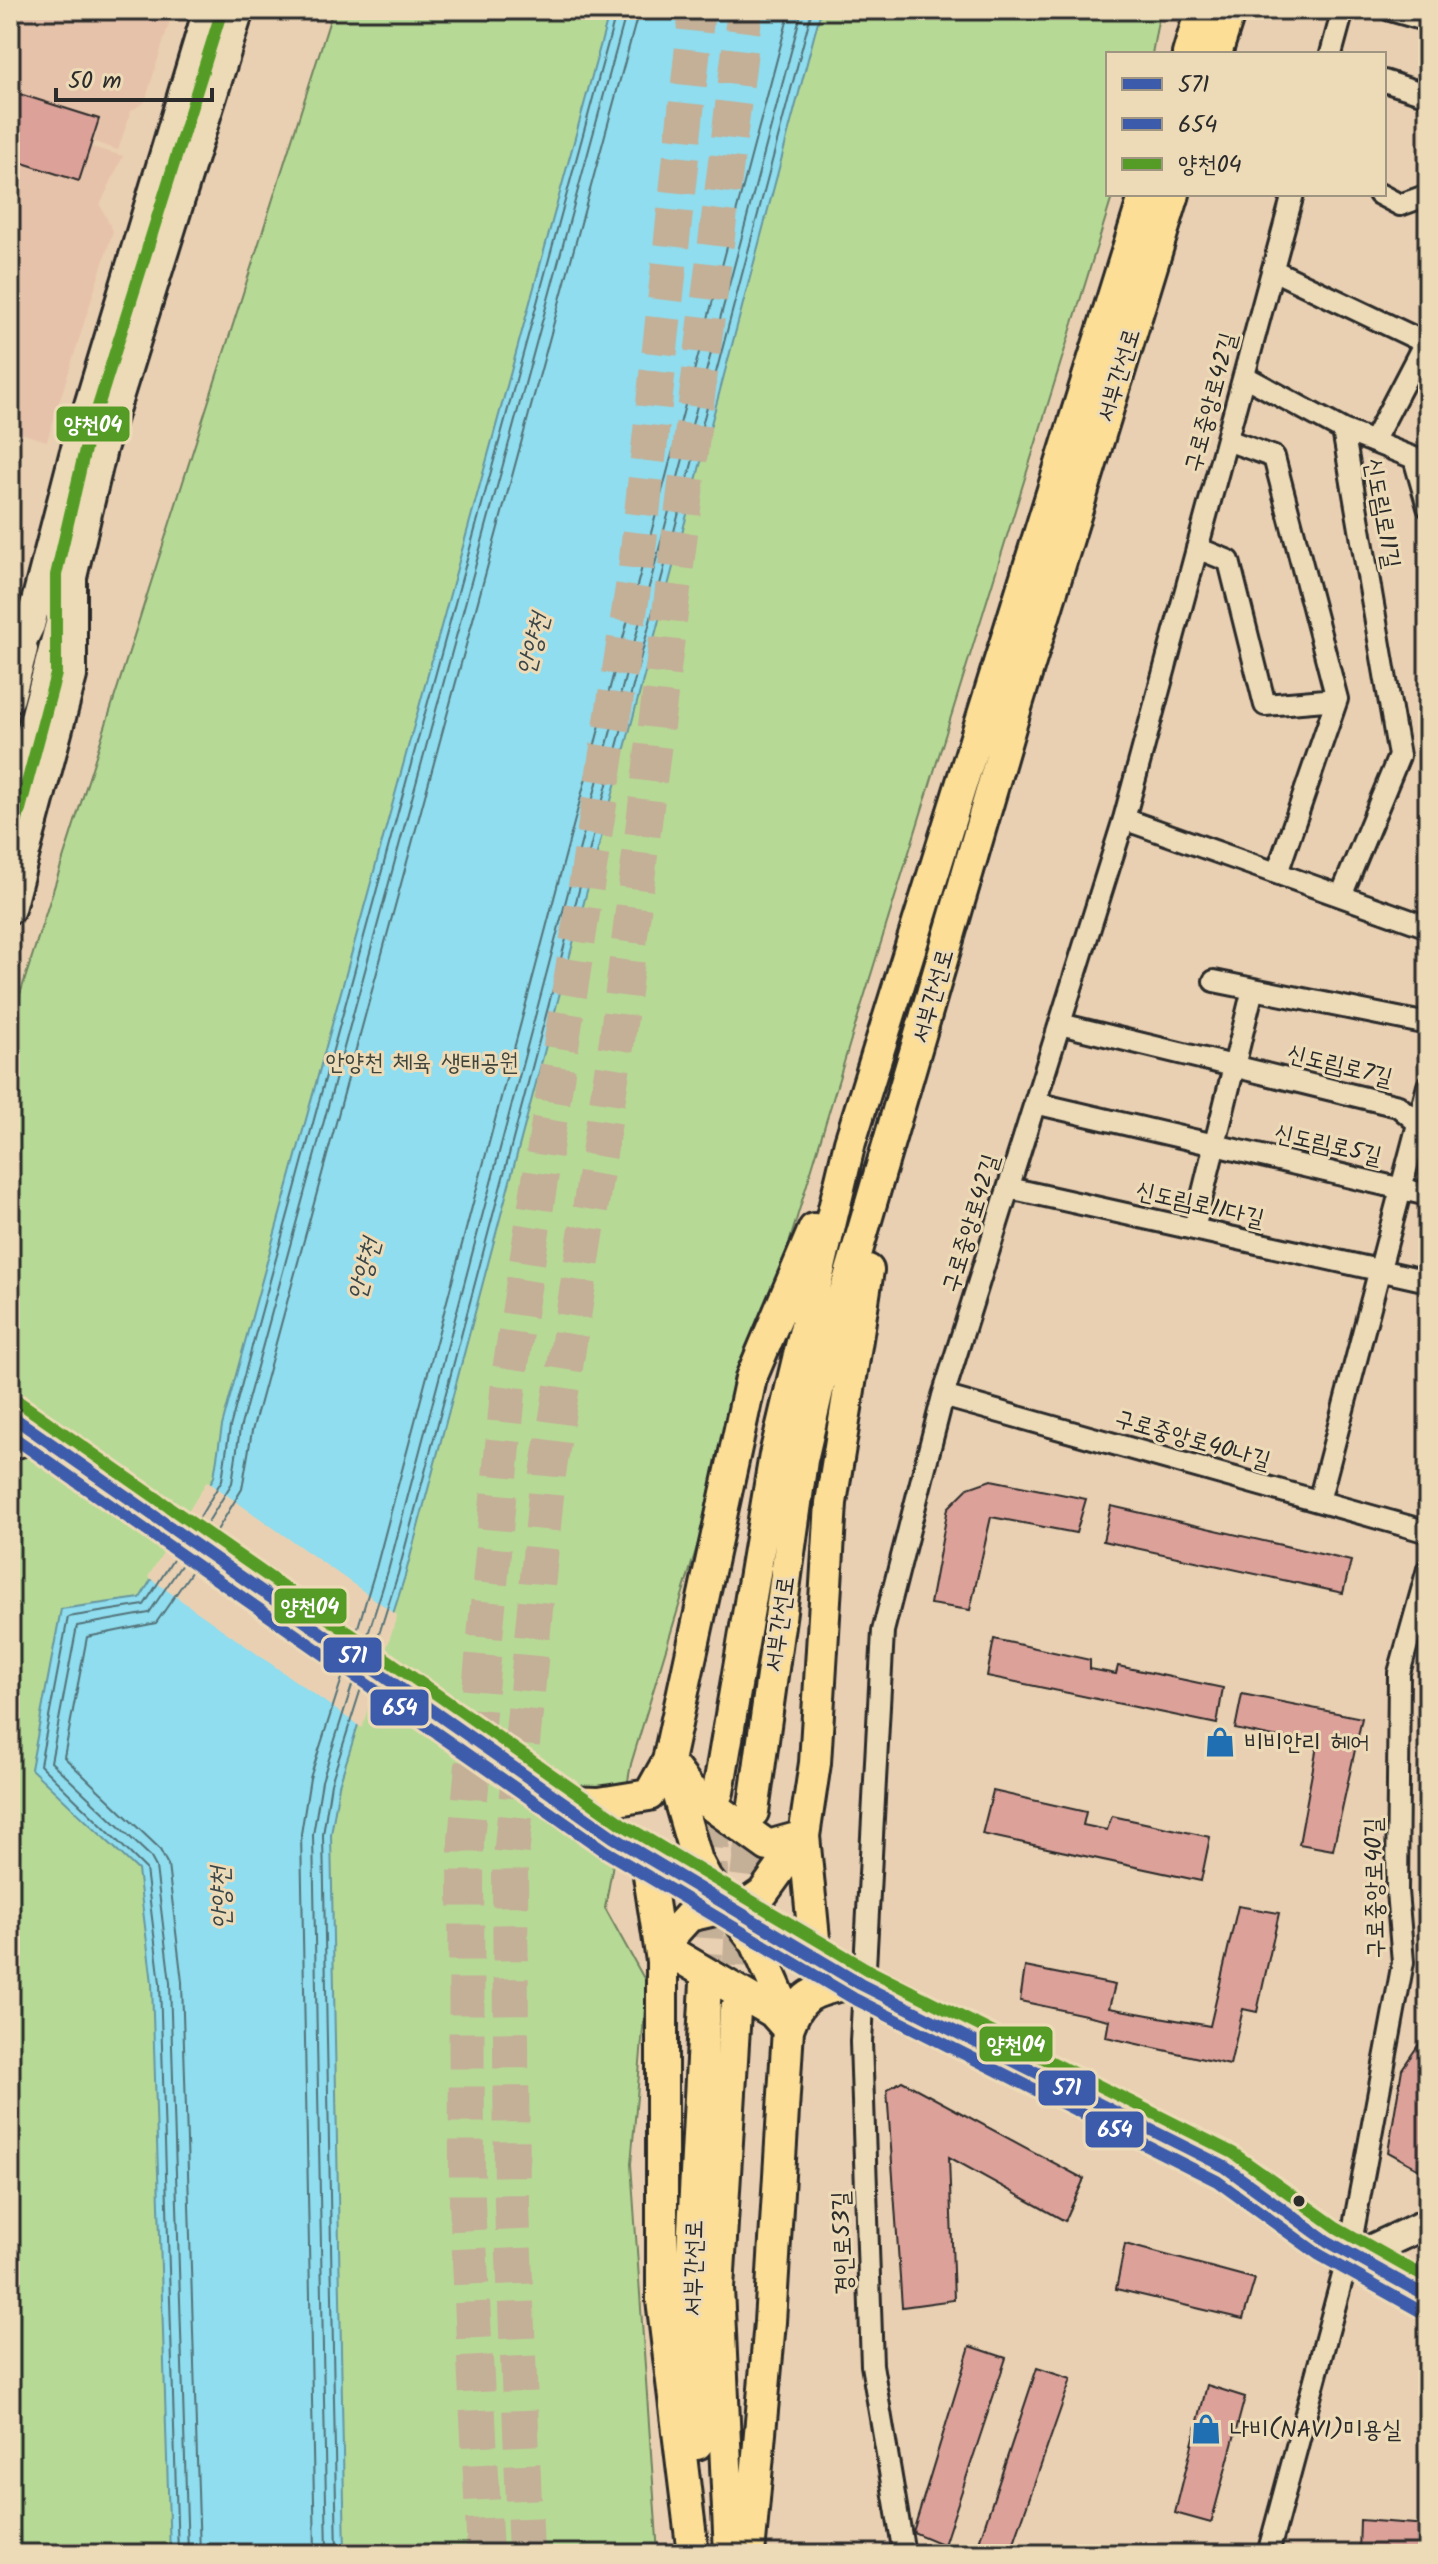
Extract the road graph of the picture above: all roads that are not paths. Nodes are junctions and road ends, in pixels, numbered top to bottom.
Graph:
1 (208, 10) edge
2 (239, 10) edge
3 (1201, 10) edge
4 (1230, 10) edge
5 (1343, 10) edge
6 (1390, 10) edge
7 (1428, 21) edge
8 (1189, 52) edge
9 (1217, 52) edge
10 (1332, 52) edge
11 (1386, 82) edge
12 (1428, 95) edge
13 (1428, 195) edge
14 (1144, 196) edge
15 (1173, 196) edge
16 (1292, 196) edge
17 (1383, 196) edge
18 (1273, 270) junction
19 (1426, 343) edge
20 (1244, 376) junction
21 (1343, 430) junction
22 (1227, 440) junction
23 (1373, 442) junction
24 (1428, 507) edge
25 (1197, 548) junction
26 (72, 577) junction
27 (30, 625) junction
28 (10, 665) edge
29 (10, 698) edge
30 (1337, 699) junction
31 (10, 812) edge
32 (1124, 819) junction
33 (1277, 873) junction
34 (1341, 896) junction
35 (10, 909) edge
36 (1428, 927) edge
37 (1214, 981) dead end
38 (1253, 989) junction
39 (1060, 1024) junction
40 (1428, 1024) edge
41 (1235, 1066) junction
42 (1428, 1086) edge
43 (1035, 1103) junction
44 (1423, 1123) edge
45 (850, 1142) junction
46 (889, 1144) junction
47 (1216, 1145) junction
48 (1009, 1188) junction
49 (1401, 1188) junction
50 (1428, 1195) edge
51 (1194, 1229) junction
52 (1380, 1271) junction
53 (1428, 1281) edge
54 (943, 1396) junction
55 (10, 1415) edge
56 (40, 1436) junction
57 (10, 1445) edge
58 (1319, 1501) junction
59 (1428, 1532) edge
60 (1427, 1580) edge
61 (668, 1761) junction
62 (718, 1792) tunnel mouth
63 (563, 1802) junction
64 (753, 1812) tunnel mouth
65 (804, 1836) junction
66 (646, 1856) junction
67 (728, 1905) junction
68 (865, 1928) joint
69 (662, 1961) junction
70 (821, 1962) junction
71 (857, 1982) junction
72 (706, 1983) tunnel mouth
73 (735, 2011) tunnel mouth
74 (788, 2029) junction
75 (1428, 2223) edge
76 (1352, 2255) junction
77 (1426, 2293) edge
78 (693, 2554) edge
79 (703, 2554) edge
80 (730, 2554) edge
81 (749, 2554) edge
82 (904, 2554) edge
83 (1268, 2554) edge

1 - 27 main road
2 - 26 main road
3 - 8 main road
4 - 9 main road
5 - 10 street
6 - 7 street
11 - 12 street
13 - 17 street
14 - 45 main road, 서부간선로
15 - 46 main road, 서부간선로
16 - 18 street, 구로중앙로42길
18 - 19 street
18 - 20 street, 구로중앙로42길
19 - 23 street
20 - 21 street, 신도림로11길
20 - 22 street, 구로중앙로42길
21 - 23 street
21 - 34 street, 신도림로11길
22 - 25 street, 구로중앙로42길
22 - 30 street
23 - 24 street
25 - 30 street
25 - 32 street, 구로중앙로42길
26 - 31 main road
26 - 35 main road
27 - 28 main road
27 - 29 main road
30 - 33 street
32 - 33 street
32 - 39 street, 구로중앙로42길
33 - 34 street
34 - 36 street
37 - 38 street
38 - 40 street
38 - 41 street
39 - 41 street, 신도림로7길
39 - 43 street, 구로중앙로42길
41 - 44 street, 신도림로7길
41 - 47 street
42 - 44 street
43 - 47 street, 신도림로5길
43 - 48 street, 구로중앙로42길
44 - 49 street
45 - 61 main road
45 - 62 main road, 서부간선로
46 - 64 main road, 서부간선로
46 - 65 main road
47 - 49 street, 신도림로5길
47 - 51 street
48 - 51 street, 신도림로11다길
48 - 54 street, 구로중앙로42길
49 - 50 street, 신도림로5길
49 - 52 street
51 - 52 street, 신도림로11다길
52 - 53 street, 신도림로11다길
52 - 58 street
54 - 58 street, 구로중앙로40나길
54 - 68 street, 구로중앙로42길
55 - 56 main road, bridge
56 - 57 main road
56 - 63 main road, bridge
58 - 59 street, 구로중앙로40나길
60 - 76 street, 구로중앙로40길
61 - 63 main road
61 - 65 main road
61 - 67 main road
63 - 66 main road, bridge
65 - 67 main road
65 - 70 main road
66 - 67 main road
66 - 69 main road
67 - 69 main road
67 - 70 main road
67 - 74 main road
68 - 82 street, 경인로53길
69 - 74 main road
69 - 78 main road
70 - 71 main road, bridge
71 - 74 main road
71 - 76 main road, bridge
72 - 79 main road, 서부간선로
73 - 80 main road, 서부간선로
74 - 81 main road
75 - 76 main road
76 - 77 main road
76 - 83 street, 구로중앙로40길

